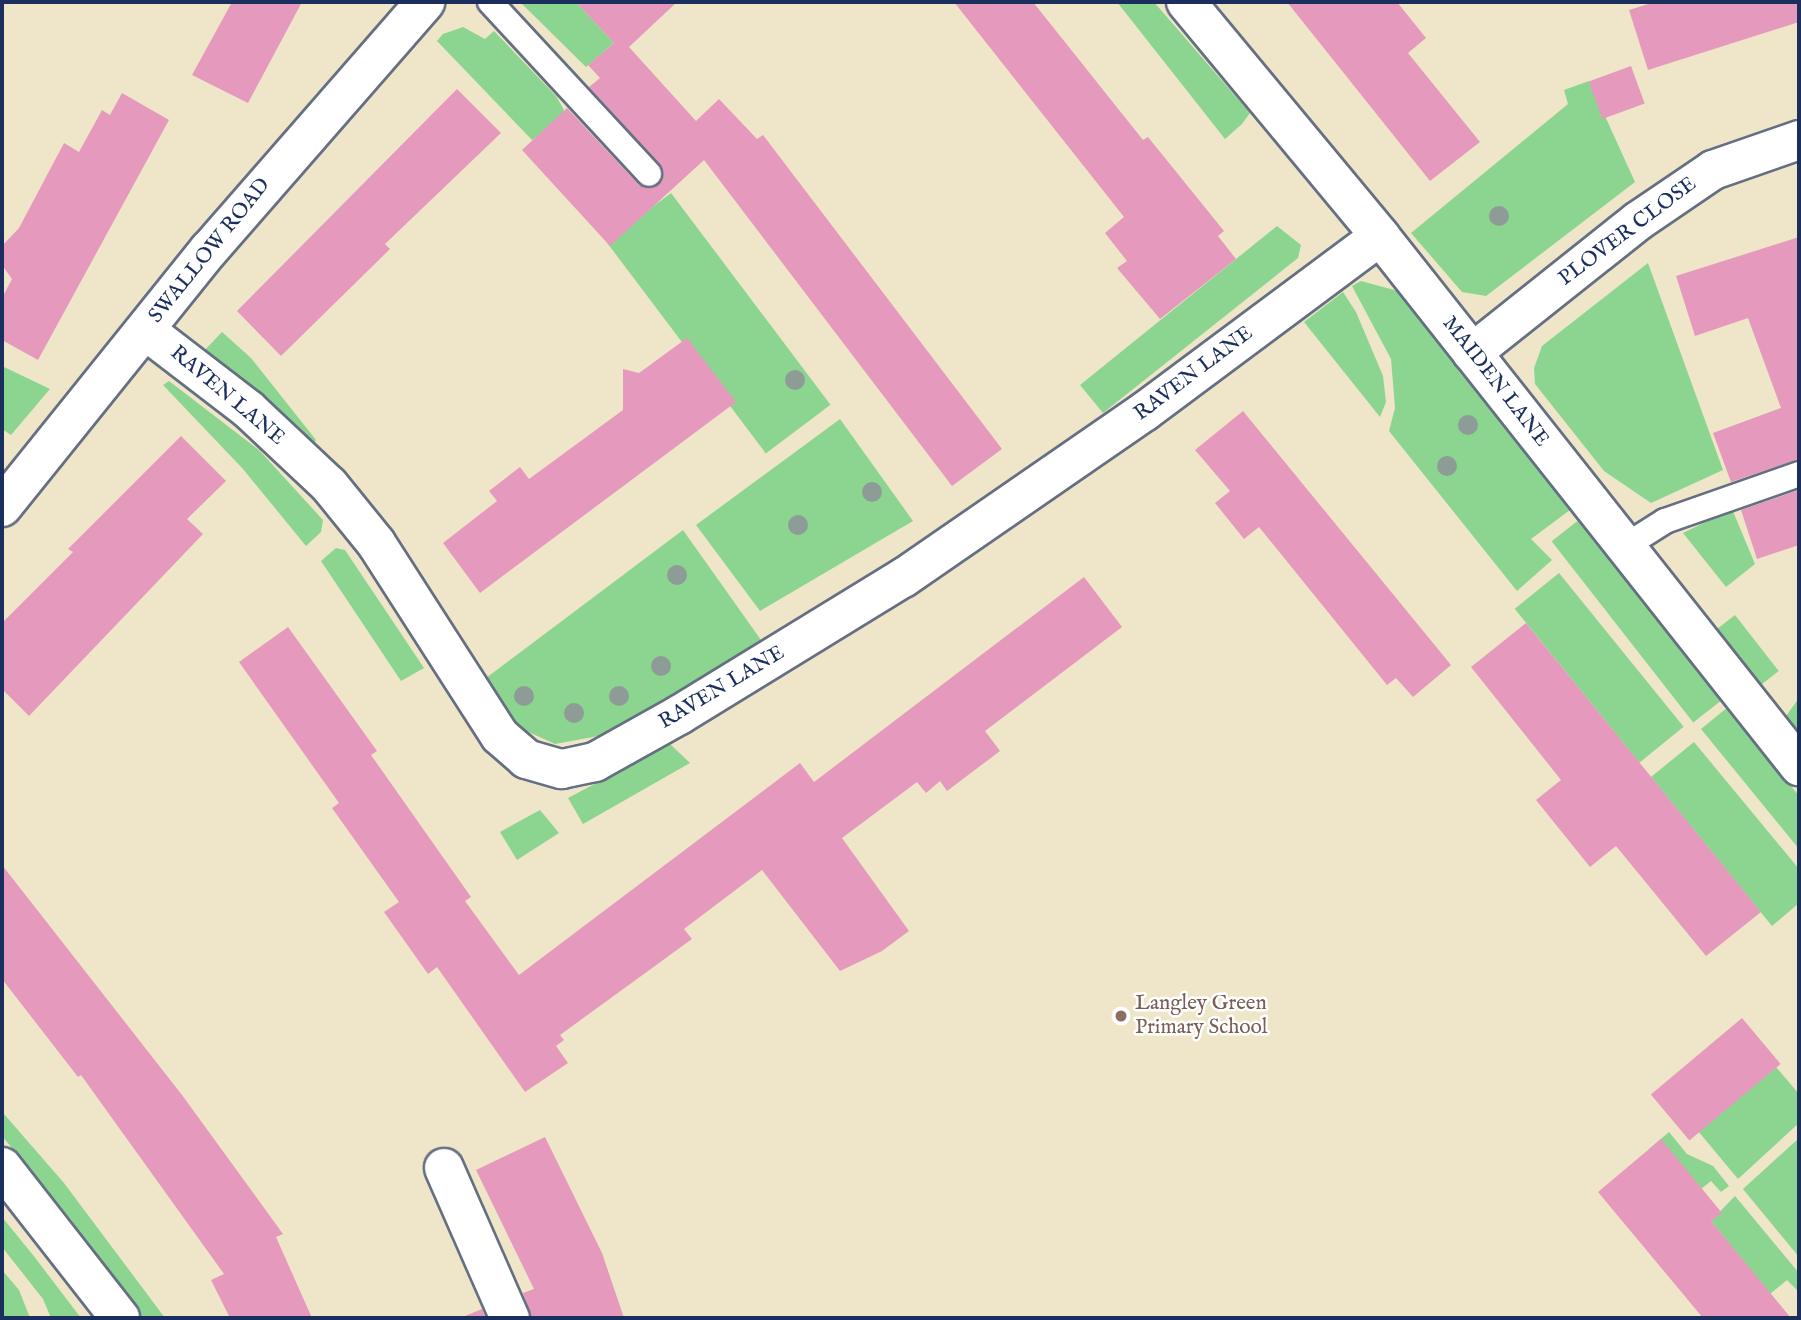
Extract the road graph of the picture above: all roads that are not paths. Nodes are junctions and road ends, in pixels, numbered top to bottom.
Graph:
1 (425, 2) edge
2 (490, 2) edge
3 (1186, 2) edge
4 (1799, 139) edge
5 (649, 174) dead end
6 (1380, 236) junction
7 (145, 330) junction
8 (1472, 353) junction
9 (1799, 474) edge
10 (3, 504) edge
11 (1624, 547) junction
12 (1799, 766) edge
13 (2, 1167) edge
14 (444, 1168) dead end
15 (120, 1318) edge
16 (510, 1318) edge

1 - 7 street, SWALLOW ROAD
2 - 5 lane
3 - 6 street, MAIDEN LANE
4 - 8 street, PLOVER CLOSE
6 - 7 street, RAVEN LANE
6 - 8 street, MAIDEN LANE
7 - 10 street, SWALLOW ROAD
8 - 11 street, MAIDEN LANE
9 - 11 lane
11 - 12 street, MAIDEN LANE
13 - 15 street
14 - 16 street

